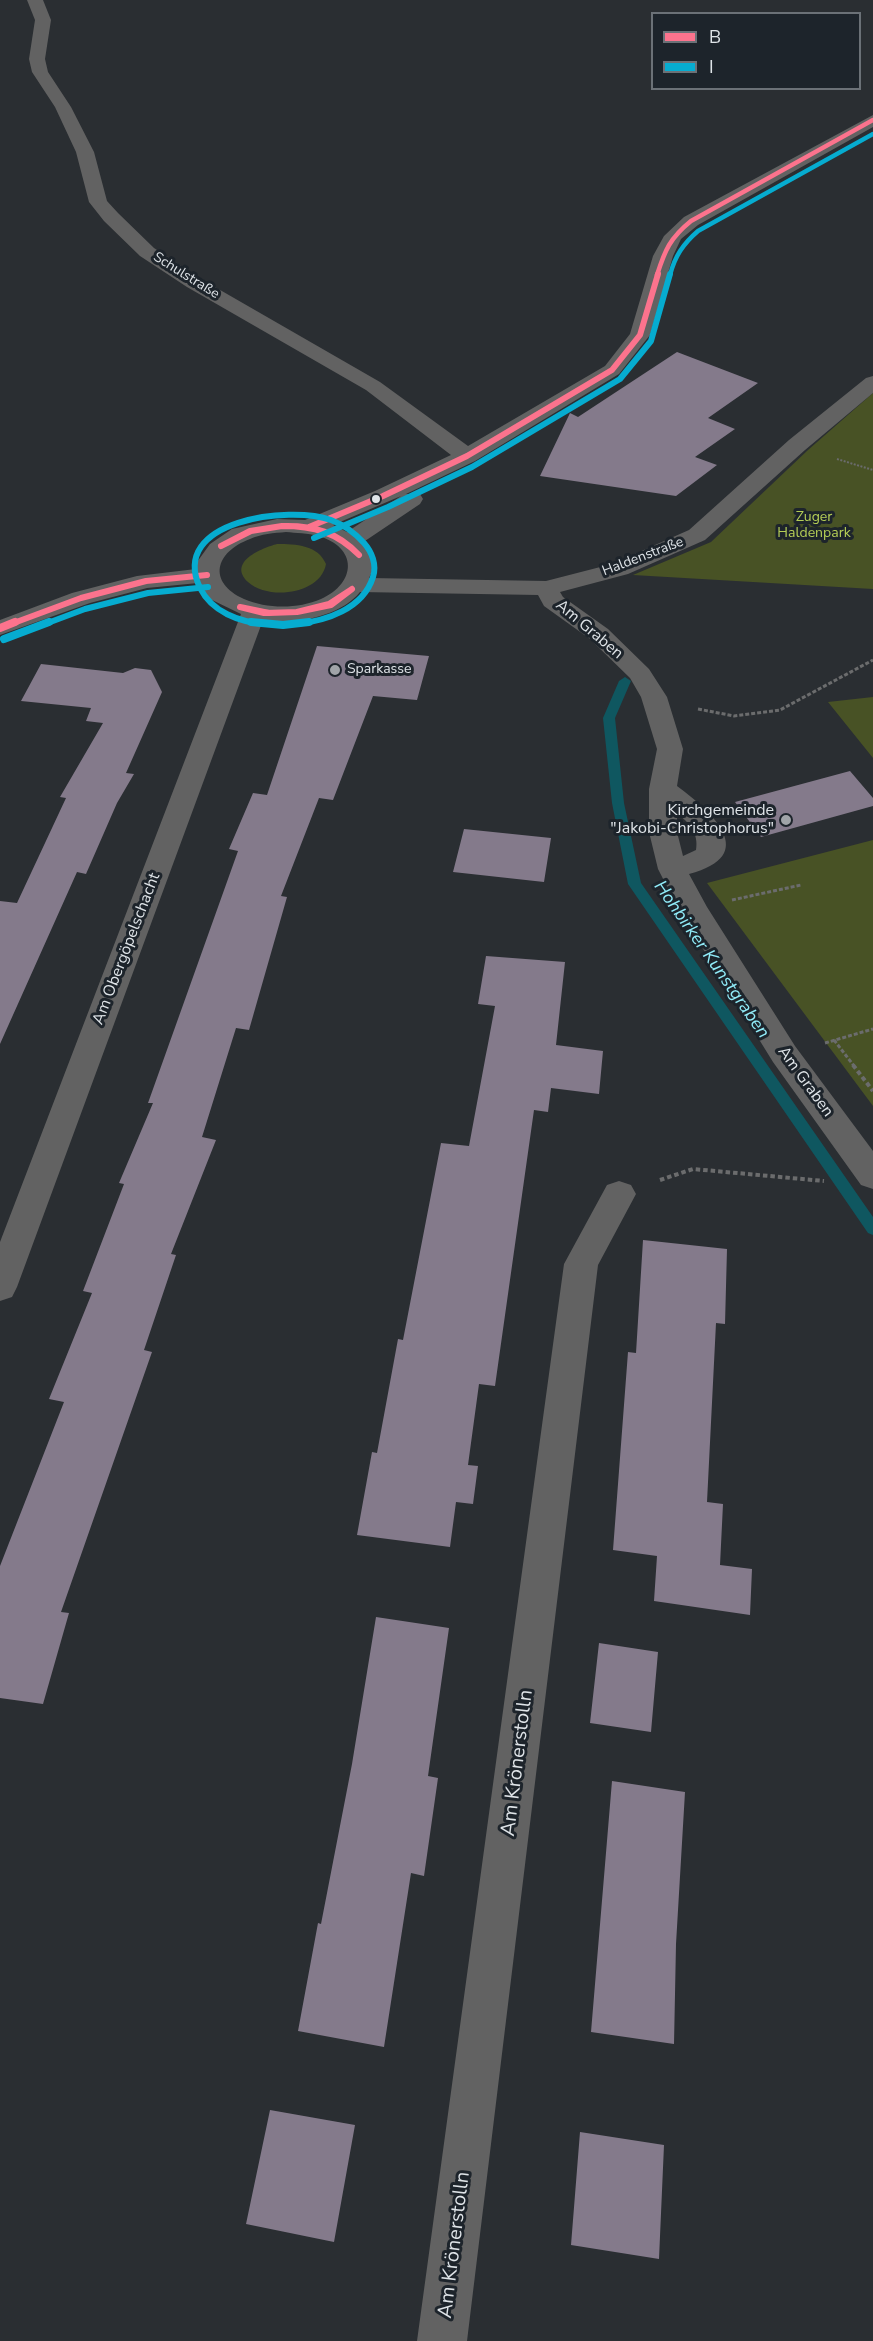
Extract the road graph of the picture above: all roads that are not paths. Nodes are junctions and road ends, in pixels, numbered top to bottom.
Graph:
1 (35, 0) edge
2 (873, 120) edge
3 (873, 382) edge
4 (467, 456) junction
5 (309, 527) junction
6 (348, 542) junction
7 (207, 575) junction
8 (356, 585) junction
9 (546, 588) junction
10 (254, 611) junction
11 (0, 628) edge
12 (663, 789) junction
13 (672, 869) junction
14 (873, 1176) edge
15 (620, 1194) road end
16 (0, 1287) edge
17 (442, 2341) edge

1 - 4 street, Schulstraße
2 - 4 street
3 - 9 street, Haldenstraße
4 - 5 street
4 - 6 street
5 - 6 street
5 - 7 street
6 - 8 street
7 - 10 street
7 - 11 street
8 - 9 street, Haldenstraße
8 - 10 street
9 - 12 street, Am Graben
10 - 16 street, Am Obergöpelschacht
12 - 13 street, Am Graben
12 - 13 street
13 - 14 street, Am Graben
15 - 17 street, Am Krönerstolln

